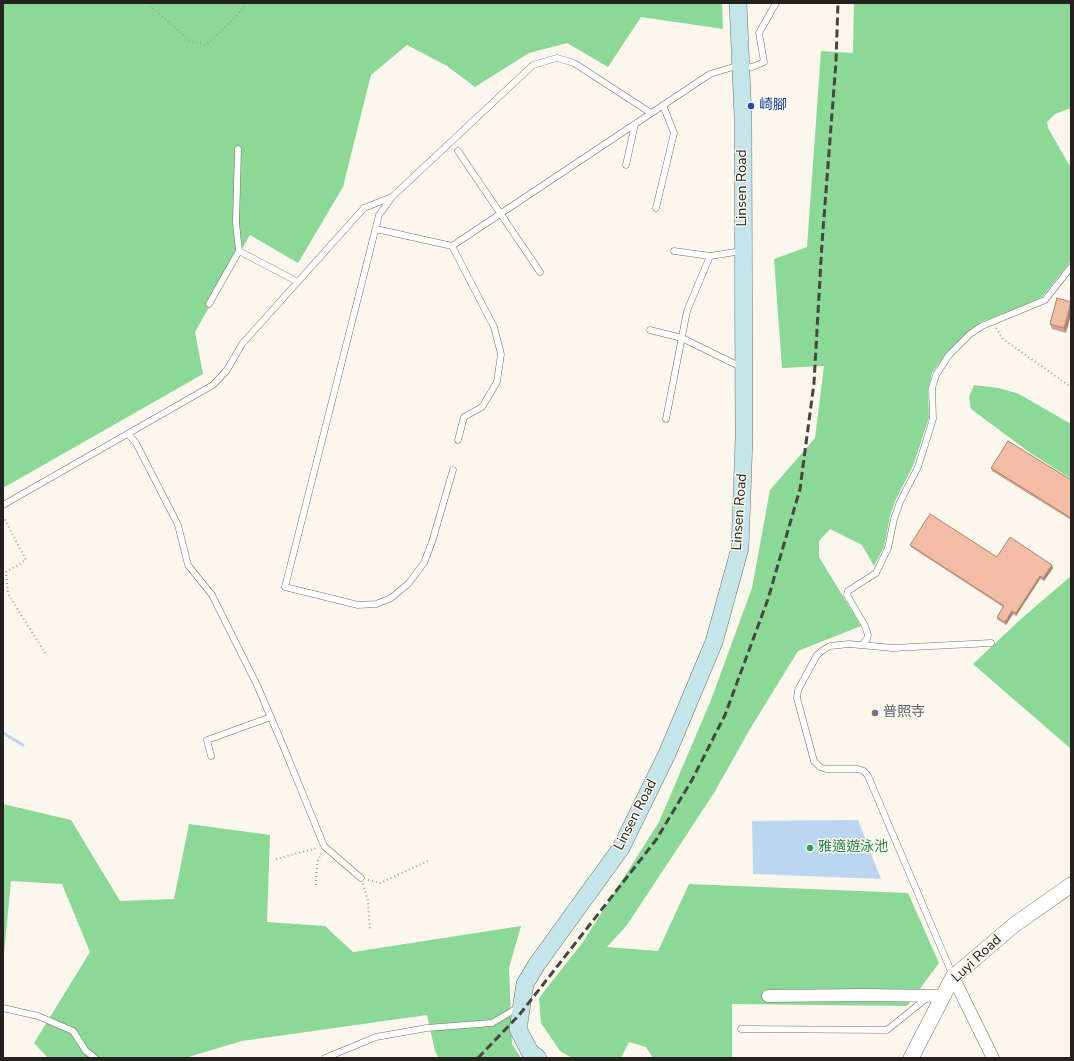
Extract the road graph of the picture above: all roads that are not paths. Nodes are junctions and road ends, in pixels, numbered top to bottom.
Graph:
1 (738, 3) edge
2 (776, 3) edge
3 (740, 65) junction
4 (663, 105) junction
5 (651, 113) junction
6 (636, 124) junction
7 (238, 149) dead end
8 (458, 152) dead end
9 (626, 165) dead end
10 (392, 197) junction
11 (656, 208) dead end
12 (501, 213) junction
13 (376, 229) junction
14 (452, 246) junction
15 (239, 251) junction
16 (674, 251) dead end
17 (743, 251) junction
18 (710, 256) junction
19 (1071, 267) edge
20 (540, 272) dead end
21 (298, 282) junction
22 (209, 304) dead end
23 (650, 330) dead end
24 (682, 338) junction
25 (744, 368) junction
26 (666, 419) dead end
27 (128, 434) junction
28 (458, 440) dead end
29 (453, 470) dead end
30 (3, 505) edge
31 (991, 643) dead end
32 (862, 645) junction
33 (271, 717) junction
34 (211, 756) dead end
35 (361, 878) road end
36 (1071, 885) edge
37 (953, 977) junction
38 (768, 996) dead end
39 (936, 996) junction
40 (3, 1008) edge
41 (521, 1010) junction
42 (741, 1029) dead end
43 (95, 1058) edge
44 (325, 1058) edge
45 (538, 1058) edge
46 (911, 1058) edge
47 (992, 1058) edge

1 - 3 main road, Linsen Road
2 - 3 lane
3 - 4 lane
3 - 17 main road, Linsen Road
4 - 5 lane
4 - 11 lane
5 - 6 lane
5 - 10 lane
6 - 9 lane
6 - 12 lane
7 - 15 lane
8 - 12 lane
10 - 13 lane
10 - 21 lane
12 - 14 lane
12 - 20 lane
13 - 14 lane
13 - 29 lane
14 - 28 lane
15 - 21 lane
15 - 22 lane
16 - 18 lane
17 - 18 lane
17 - 25 main road, Linsen Road
18 - 24 lane
19 - 32 lane
21 - 27 lane
23 - 24 lane
24 - 25 lane
24 - 26 lane
25 - 41 main road, Linsen Road
27 - 30 lane
27 - 33 lane
31 - 32 lane
32 - 37 lane
33 - 34 lane
33 - 35 lane
36 - 37 street, Luyi Road
37 - 39 street, Luyi Road
37 - 47 street
38 - 39 street
39 - 42 lane
39 - 46 street, Luyi Road
40 - 43 lane
41 - 44 lane
41 - 45 main road, Linsen Road

